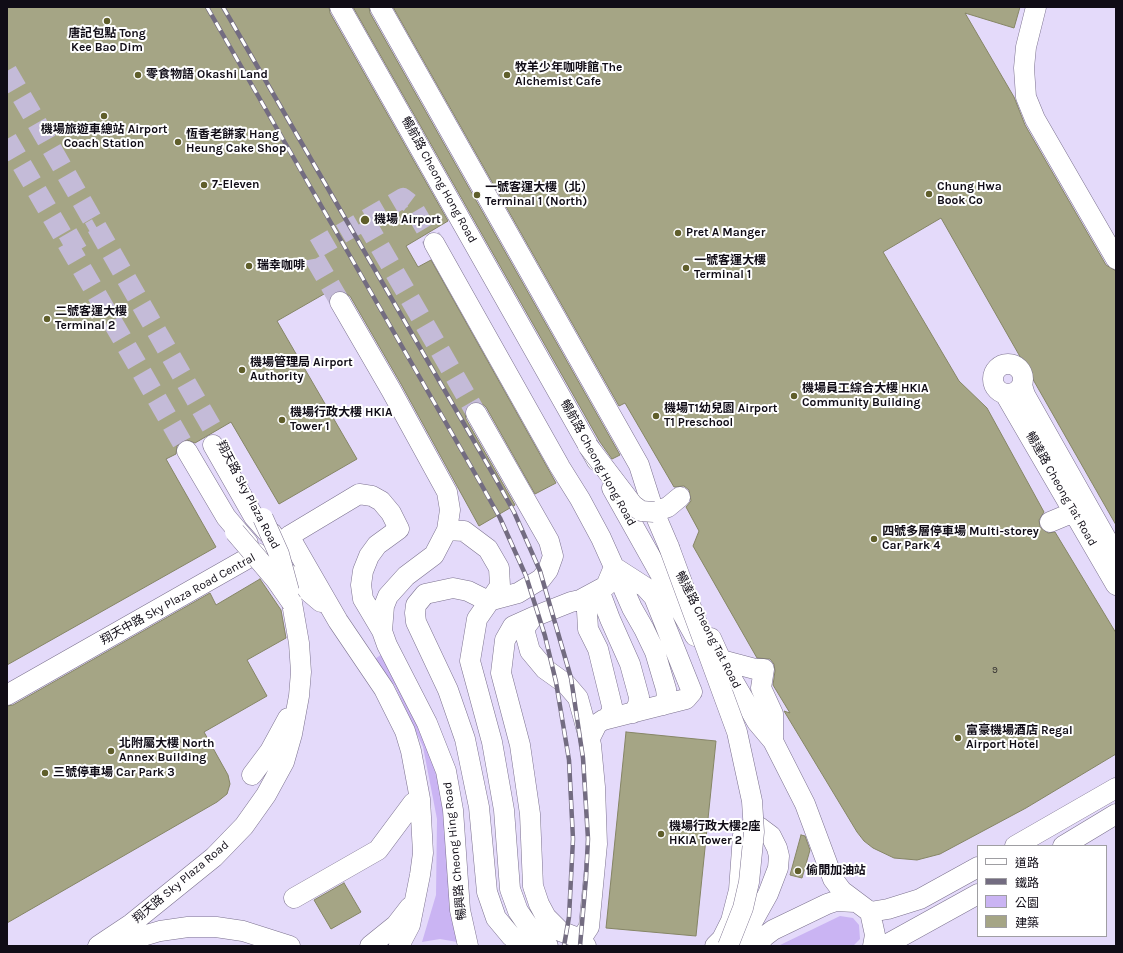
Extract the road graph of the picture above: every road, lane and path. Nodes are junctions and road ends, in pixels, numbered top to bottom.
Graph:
1 (340, 7) edge
2 (380, 7) edge
3 (1036, 7) edge
4 (434, 243) tunnel mouth
5 (1116, 259) edge
6 (340, 302) tunnel mouth
7 (476, 413) tunnel mouth
8 (585, 425) dead end
9 (588, 446) junction
10 (667, 505) junction
11 (1074, 512) junction
12 (1050, 522) dead end
13 (447, 530) junction
14 (289, 536) junction
15 (257, 552) junction
16 (1116, 556) edge
17 (614, 567) junction
18 (1116, 585) edge
19 (594, 593) junction
20 (488, 601) junction
21 (292, 603) junction
22 (533, 617) junction
23 (338, 621) junction
24 (385, 638) junction
25 (362, 658) junction
26 (721, 660) junction
27 (7, 695) edge
28 (298, 696) junction
29 (723, 696) junction
30 (633, 713) junction
31 (607, 719) junction
32 (589, 740) junction
33 (773, 741) junction
34 (252, 775) dead end
35 (1116, 788) edge
36 (420, 799) junction
37 (1116, 814) edge
38 (1017, 845) edge
39 (1065, 845) edge
40 (977, 868) edge
41 (977, 895) edge
42 (294, 898) dead end
43 (416, 899) junction
44 (862, 907) junction
45 (584, 943) edge
46 (98, 946) edge
47 (117, 946) edge
48 (290, 946) edge
49 (370, 946) edge
50 (399, 946) edge
51 (468, 946) edge
52 (523, 946) edge
53 (548, 946) edge
54 (715, 946) edge
55 (728, 946) edge
56 (732, 946) edge
57 (756, 946) edge
58 (873, 946) edge
59 (884, 946) edge

1 - 9 street, 暢航路 Cheong Hong Road
2 - 10 street
3 - 5 street
4 - 17 street
6 - 13 street
7 - 20 street
8 - 26 street, 暢達路 Cheong Tat Road
9 - 10 street, bridge
9 - 29 street, 暢航路 Cheong Hong Road, bridge
10 - 29 street, bridge
11 - 12 street
11 - 16 street, 暢達路 Cheong Tat Road
11 - 18 street, 暢達路 Cheong Tat Road
13 - 20 street
13 - 24 street
14 - 21 street, 翔天路 Sky Plaza Road, bridge
14 - 23 street, 翔天中路 Sky Plaza Road Central
14 - 24 street, 暢興路 Cheong Hing Road
15 - 21 street, 翔天路 Sky Plaza Road, bridge
15 - 23 street, 翔天中路 Sky Plaza Road Central
15 - 27 street, 翔天中路 Sky Plaza Road Central
17 - 19 street
17 - 30 street
19 - 22 street
19 - 30 street
19 - 31 street
20 - 52 street
20 - 53 street
21 - 28 street, 翔天路 Sky Plaza Road
22 - 32 street
22 - 45 street
23 - 25 street, 翔天中路 Sky Plaza Road Central
24 - 25 street
24 - 51 street, 暢興路 Cheong Hing Road
25 - 36 street, 翔天中路 Sky Plaza Road Central
26 - 33 street, 暢達路 Cheong Tat Road
26 - 33 street
28 - 34 street
28 - 46 street, 翔天路 Sky Plaza Road
29 - 55 street, 暢航路 Cheong Hong Road, bridge
30 - 31 street
31 - 32 street
32 - 45 street
33 - 44 street, 暢達路 Cheong Tat Road
35 - 38 street
36 - 42 street
36 - 43 street, 翔天中路 Sky Plaza Road Central
37 - 39 street
40 - 44 street
41 - 59 street
43 - 49 street
43 - 50 street, 翔天中路 Sky Plaza Road Central
44 - 57 street
44 - 58 street
47 - 48 street
54 - 56 street

